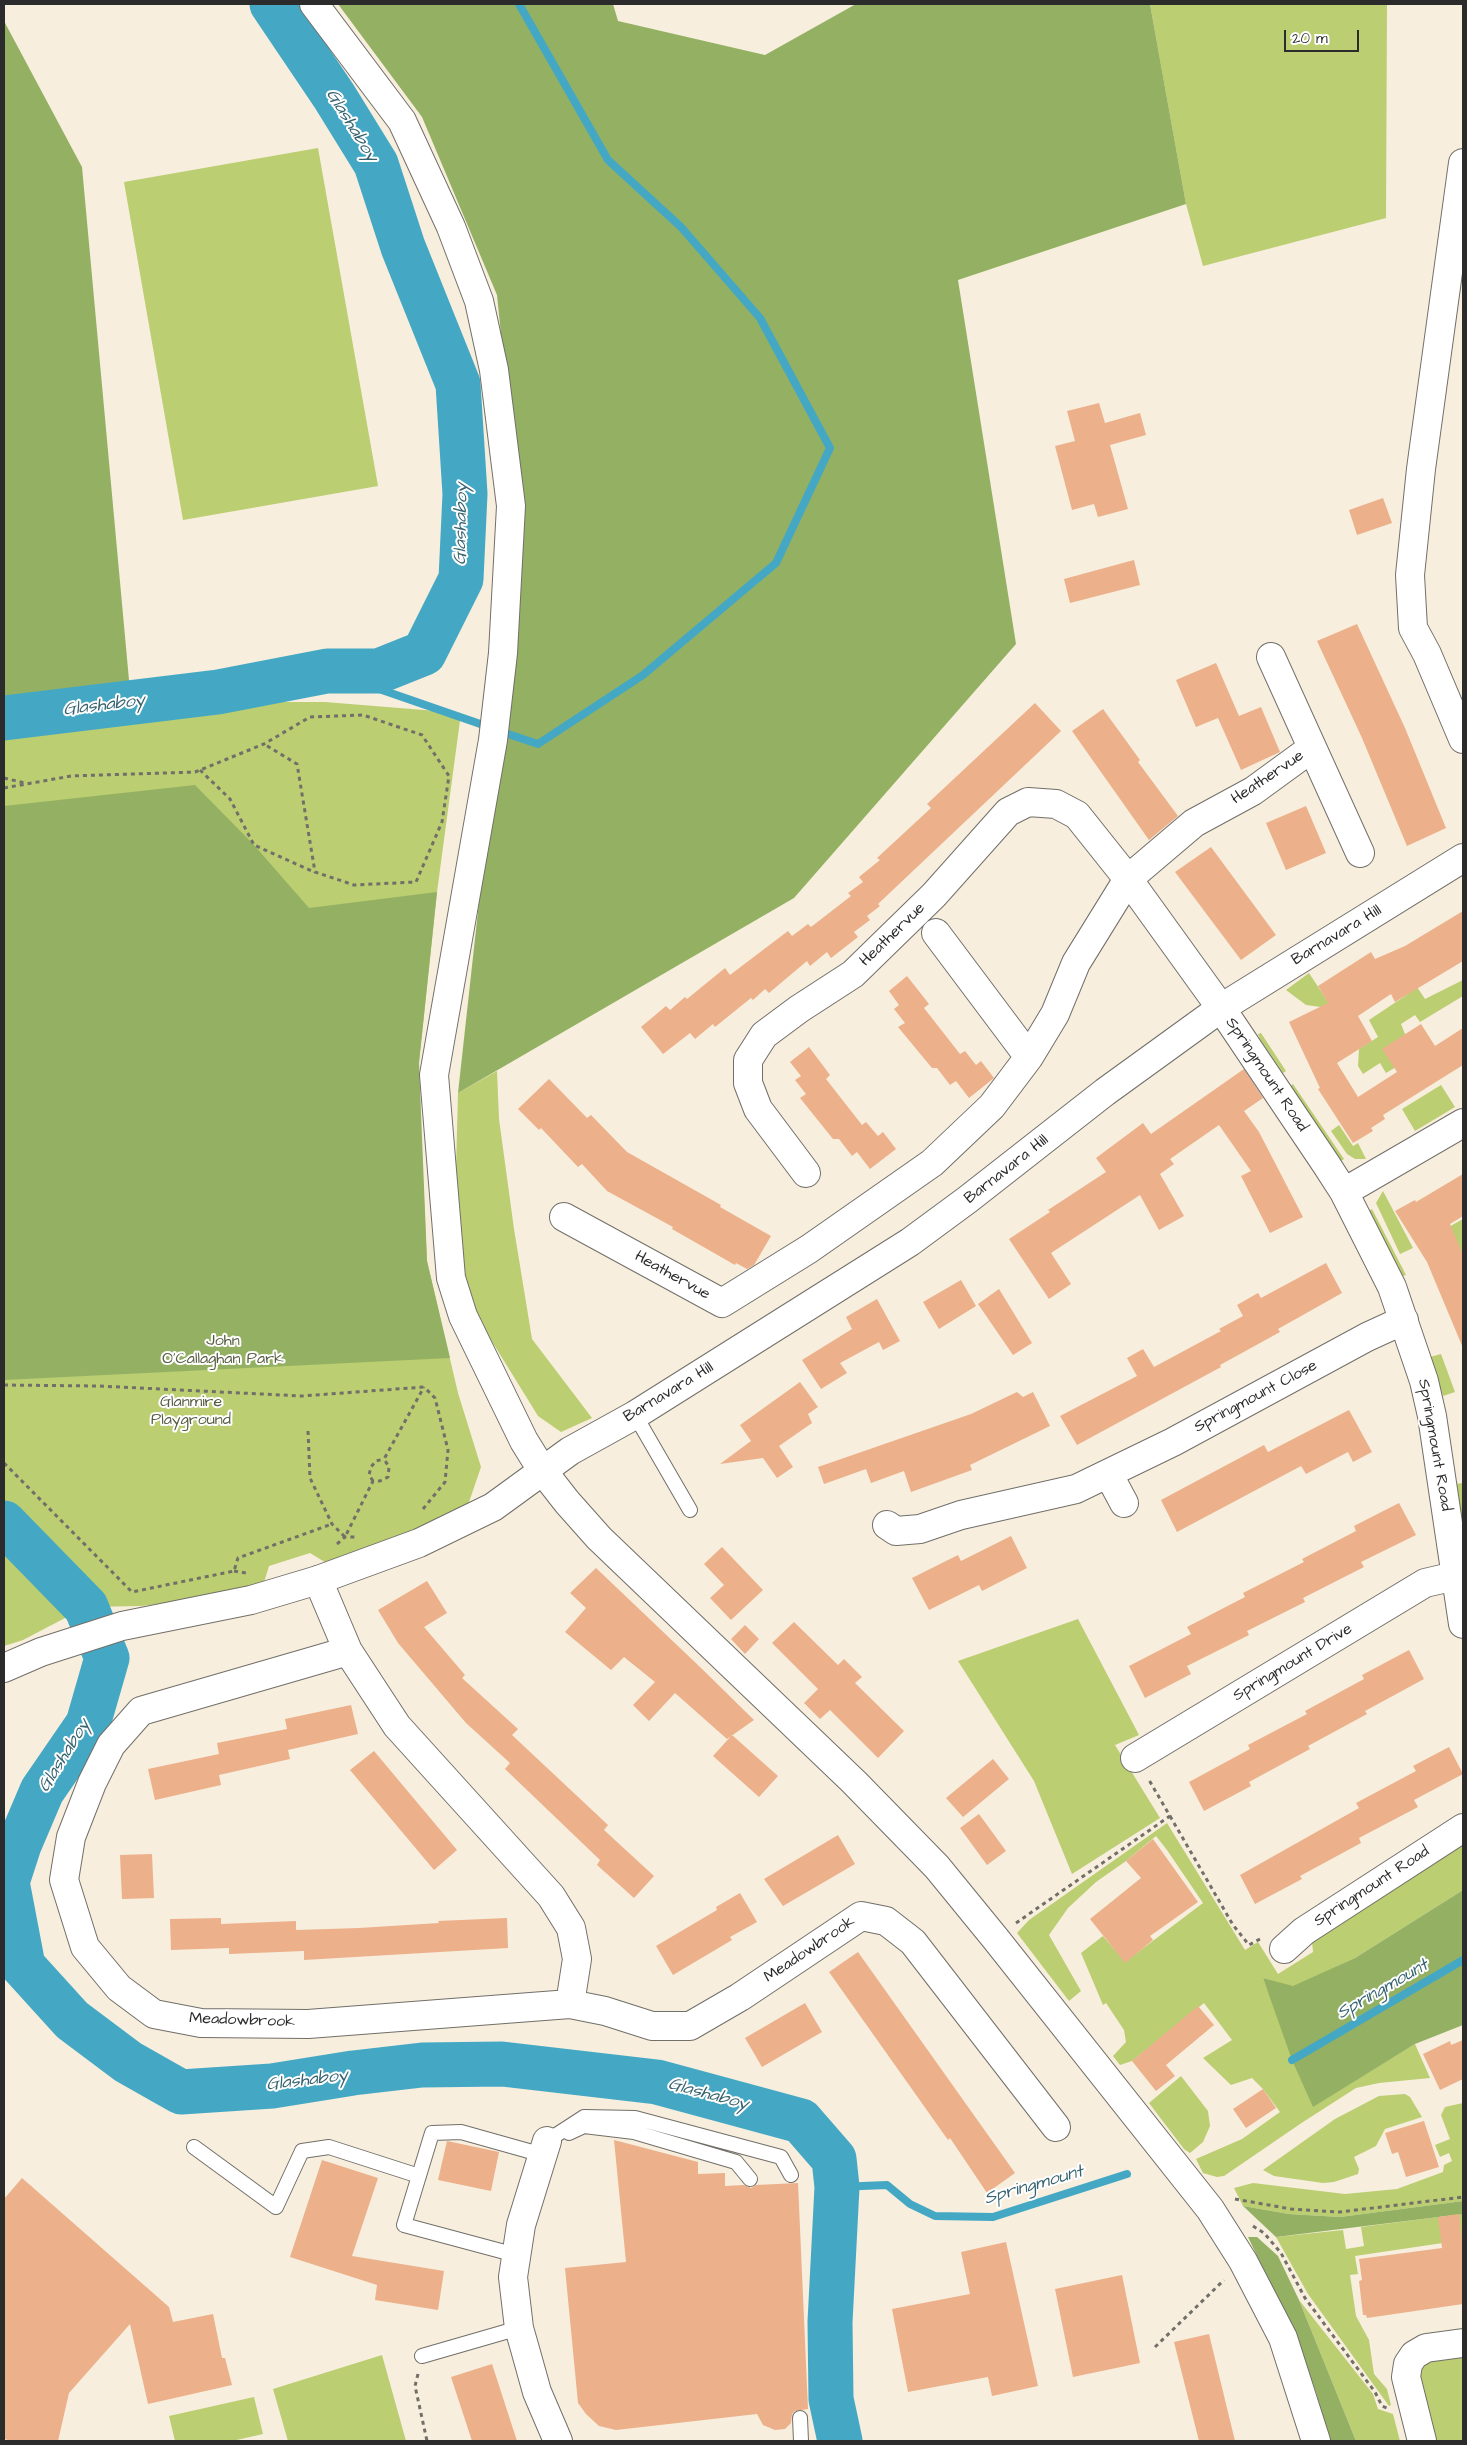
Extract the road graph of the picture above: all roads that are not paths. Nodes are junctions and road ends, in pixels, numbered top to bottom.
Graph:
1 (314, 4) edge
2 (1463, 162) edge
3 (1271, 658) dead end
4 (1463, 739) edge
5 (1312, 748) junction
6 (1360, 853) dead end
7 (1463, 858) edge
8 (1128, 879) junction
9 (936, 933) dead end
10 (1221, 1008) junction
11 (1030, 1057) junction
12 (1463, 1123) edge
13 (806, 1173) dead end
14 (1344, 1192) junction
15 (564, 1217) dead end
16 (1404, 1320) junction
17 (635, 1415) junction
18 (542, 1470) junction
19 (1109, 1475) junction
20 (1124, 1503) dead end
21 (690, 1510) dead end
22 (887, 1525) dead end
23 (1455, 1576) junction
24 (318, 1580) junction
25 (1463, 1624) edge
26 (348, 1651) junction
27 (4, 1668) edge
28 (1134, 1758) road end
29 (1463, 1828) edge
30 (1284, 1949) road end
31 (570, 2004) junction
32 (1056, 2127) dead end
33 (194, 2147) dead end
34 (545, 2148) junction
35 (790, 2175) dead end
36 (419, 2176) junction
37 (750, 2179) dead end
38 (516, 2255) junction
39 (519, 2328) junction
40 (1463, 2343) edge
41 (422, 2356) road end
42 (800, 2418) dead end
43 (558, 2441) edge
44 (802, 2441) edge
45 (1316, 2441) edge
46 (1422, 2441) edge

1 - 18 street
2 - 4 street
3 - 5 street
5 - 6 street
5 - 8 street, Heathervue
7 - 10 street, Barnavara Hill
8 - 10 street, Heathervue
8 - 11 street, Heathervue
8 - 13 street, Heathervue
9 - 11 street, Heathervue
10 - 14 street, Springmount Road
10 - 17 street, Barnavara Hill
11 - 15 street, Heathervue
12 - 14 street
14 - 16 street, Springmount Road
16 - 19 street, Springmount Close
16 - 23 street, Springmount Road
17 - 18 street, Barnavara Hill
17 - 21 lane
18 - 24 street, Barnavara Hill
18 - 45 street
19 - 20 street
19 - 22 street, Springmount Close
23 - 25 street, Springmount Road
23 - 28 street, Springmount Drive
24 - 26 street
24 - 27 street, Barnavara Hill
26 - 31 street
26 - 31 street, Meadowbrook
29 - 30 street, Springmount Road
31 - 32 street, Meadowbrook
33 - 36 lane
34 - 35 lane
34 - 36 lane
34 - 37 lane
34 - 38 street
36 - 38 lane
38 - 39 street
39 - 41 lane
39 - 43 street
40 - 46 street
42 - 44 lane

